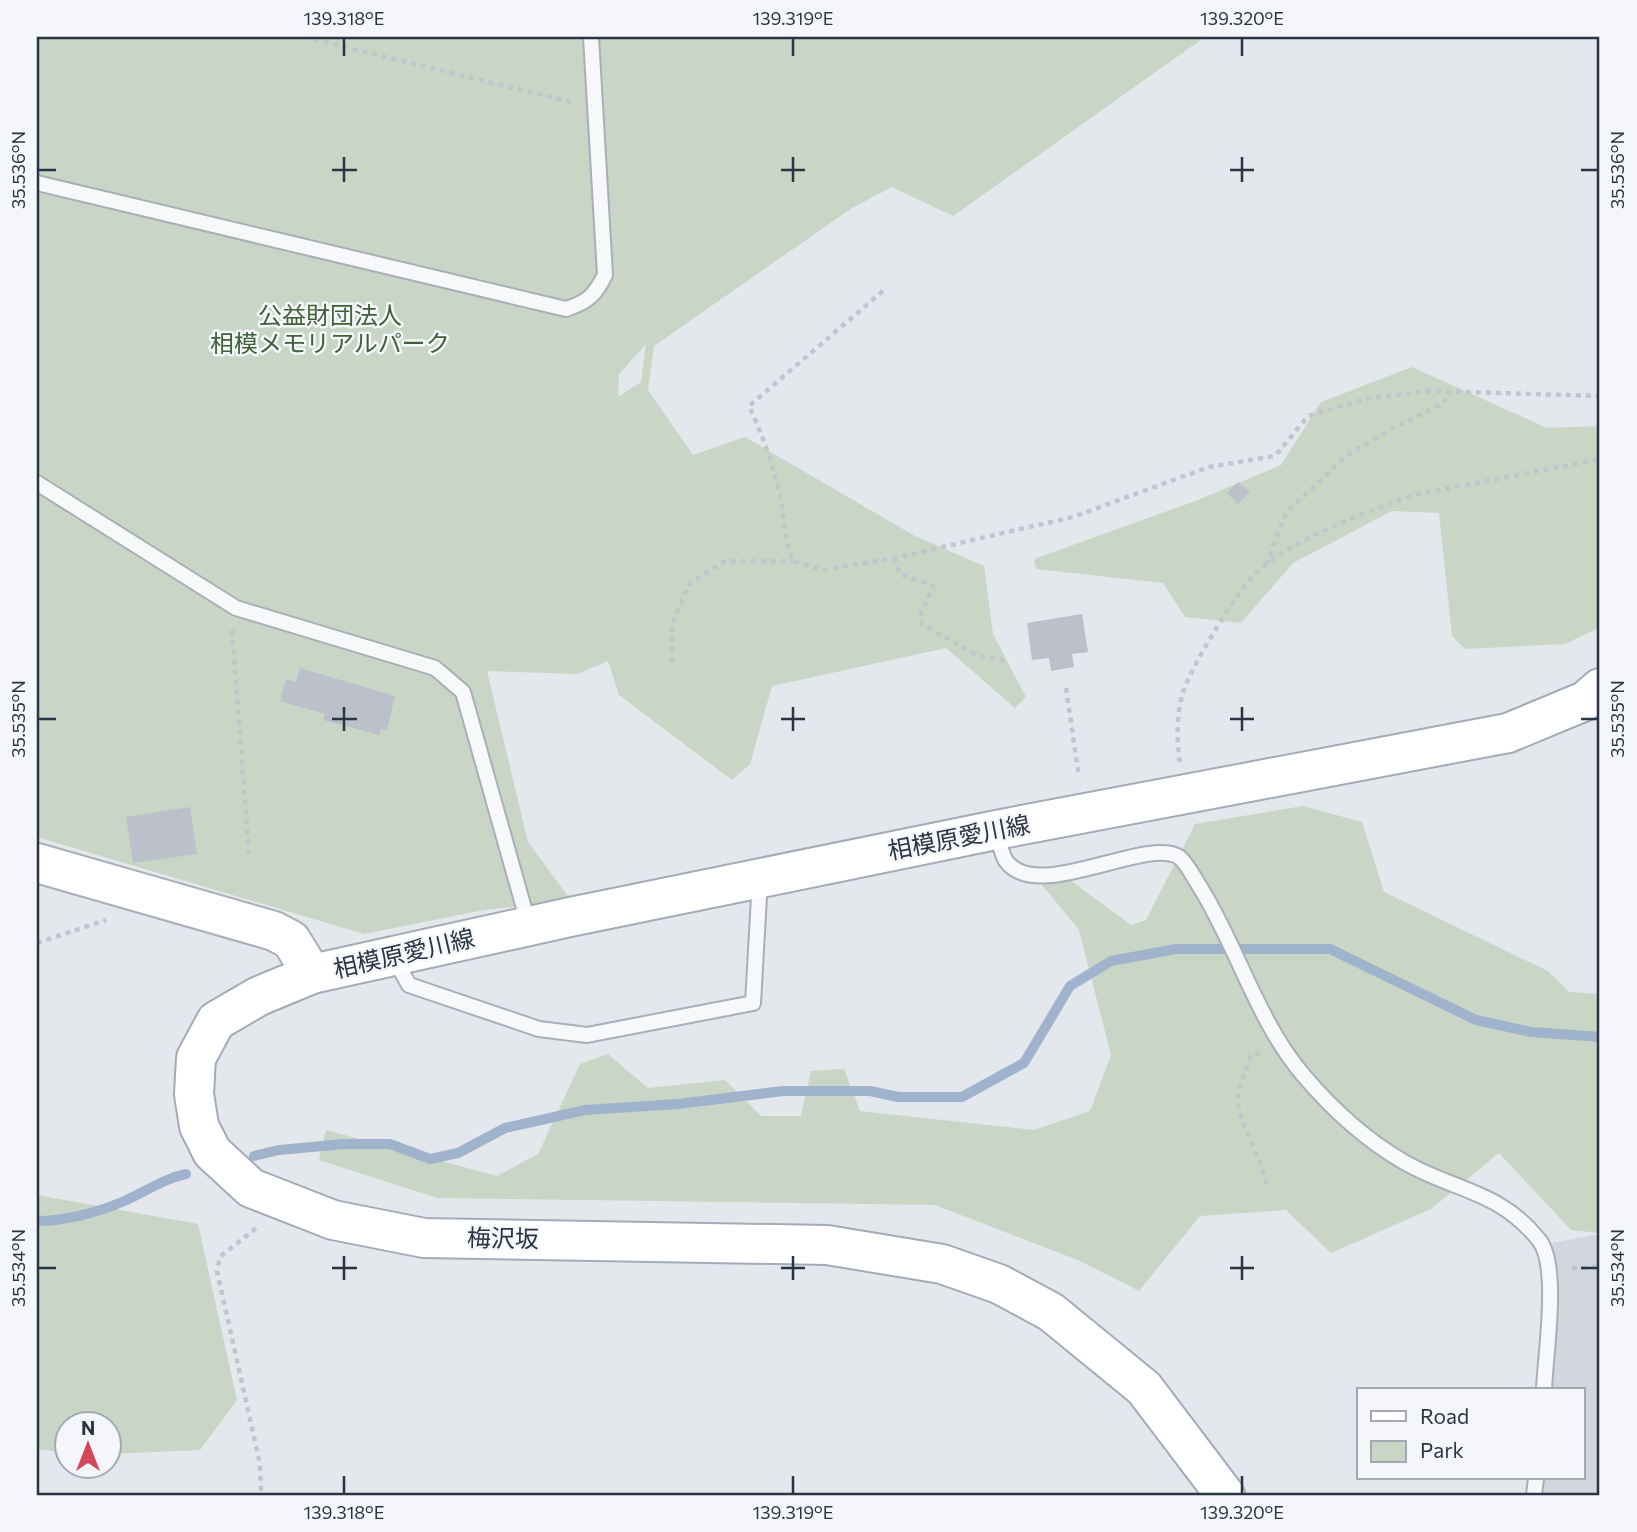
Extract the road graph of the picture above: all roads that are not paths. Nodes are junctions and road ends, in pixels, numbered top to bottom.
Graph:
1 (591, 37) edge
2 (37, 183) edge
3 (37, 482) edge
4 (1600, 688) edge
5 (996, 830) junction
6 (37, 863) edge
7 (760, 878) junction
8 (529, 926) junction
9 (393, 956) junction
10 (312, 974) junction
11 (1544, 1388) edge
12 (1226, 1495) edge

1 - 2 lane
3 - 8 lane
4 - 5 main road, 相模原愛川線
5 - 7 main road, 相模原愛川線
5 - 11 lane
6 - 10 main road
7 - 8 main road, 相模原愛川線
7 - 9 lane
8 - 9 main road, 相模原愛川線
9 - 10 main road, 相模原愛川線
10 - 12 main road, 梅沢坂

